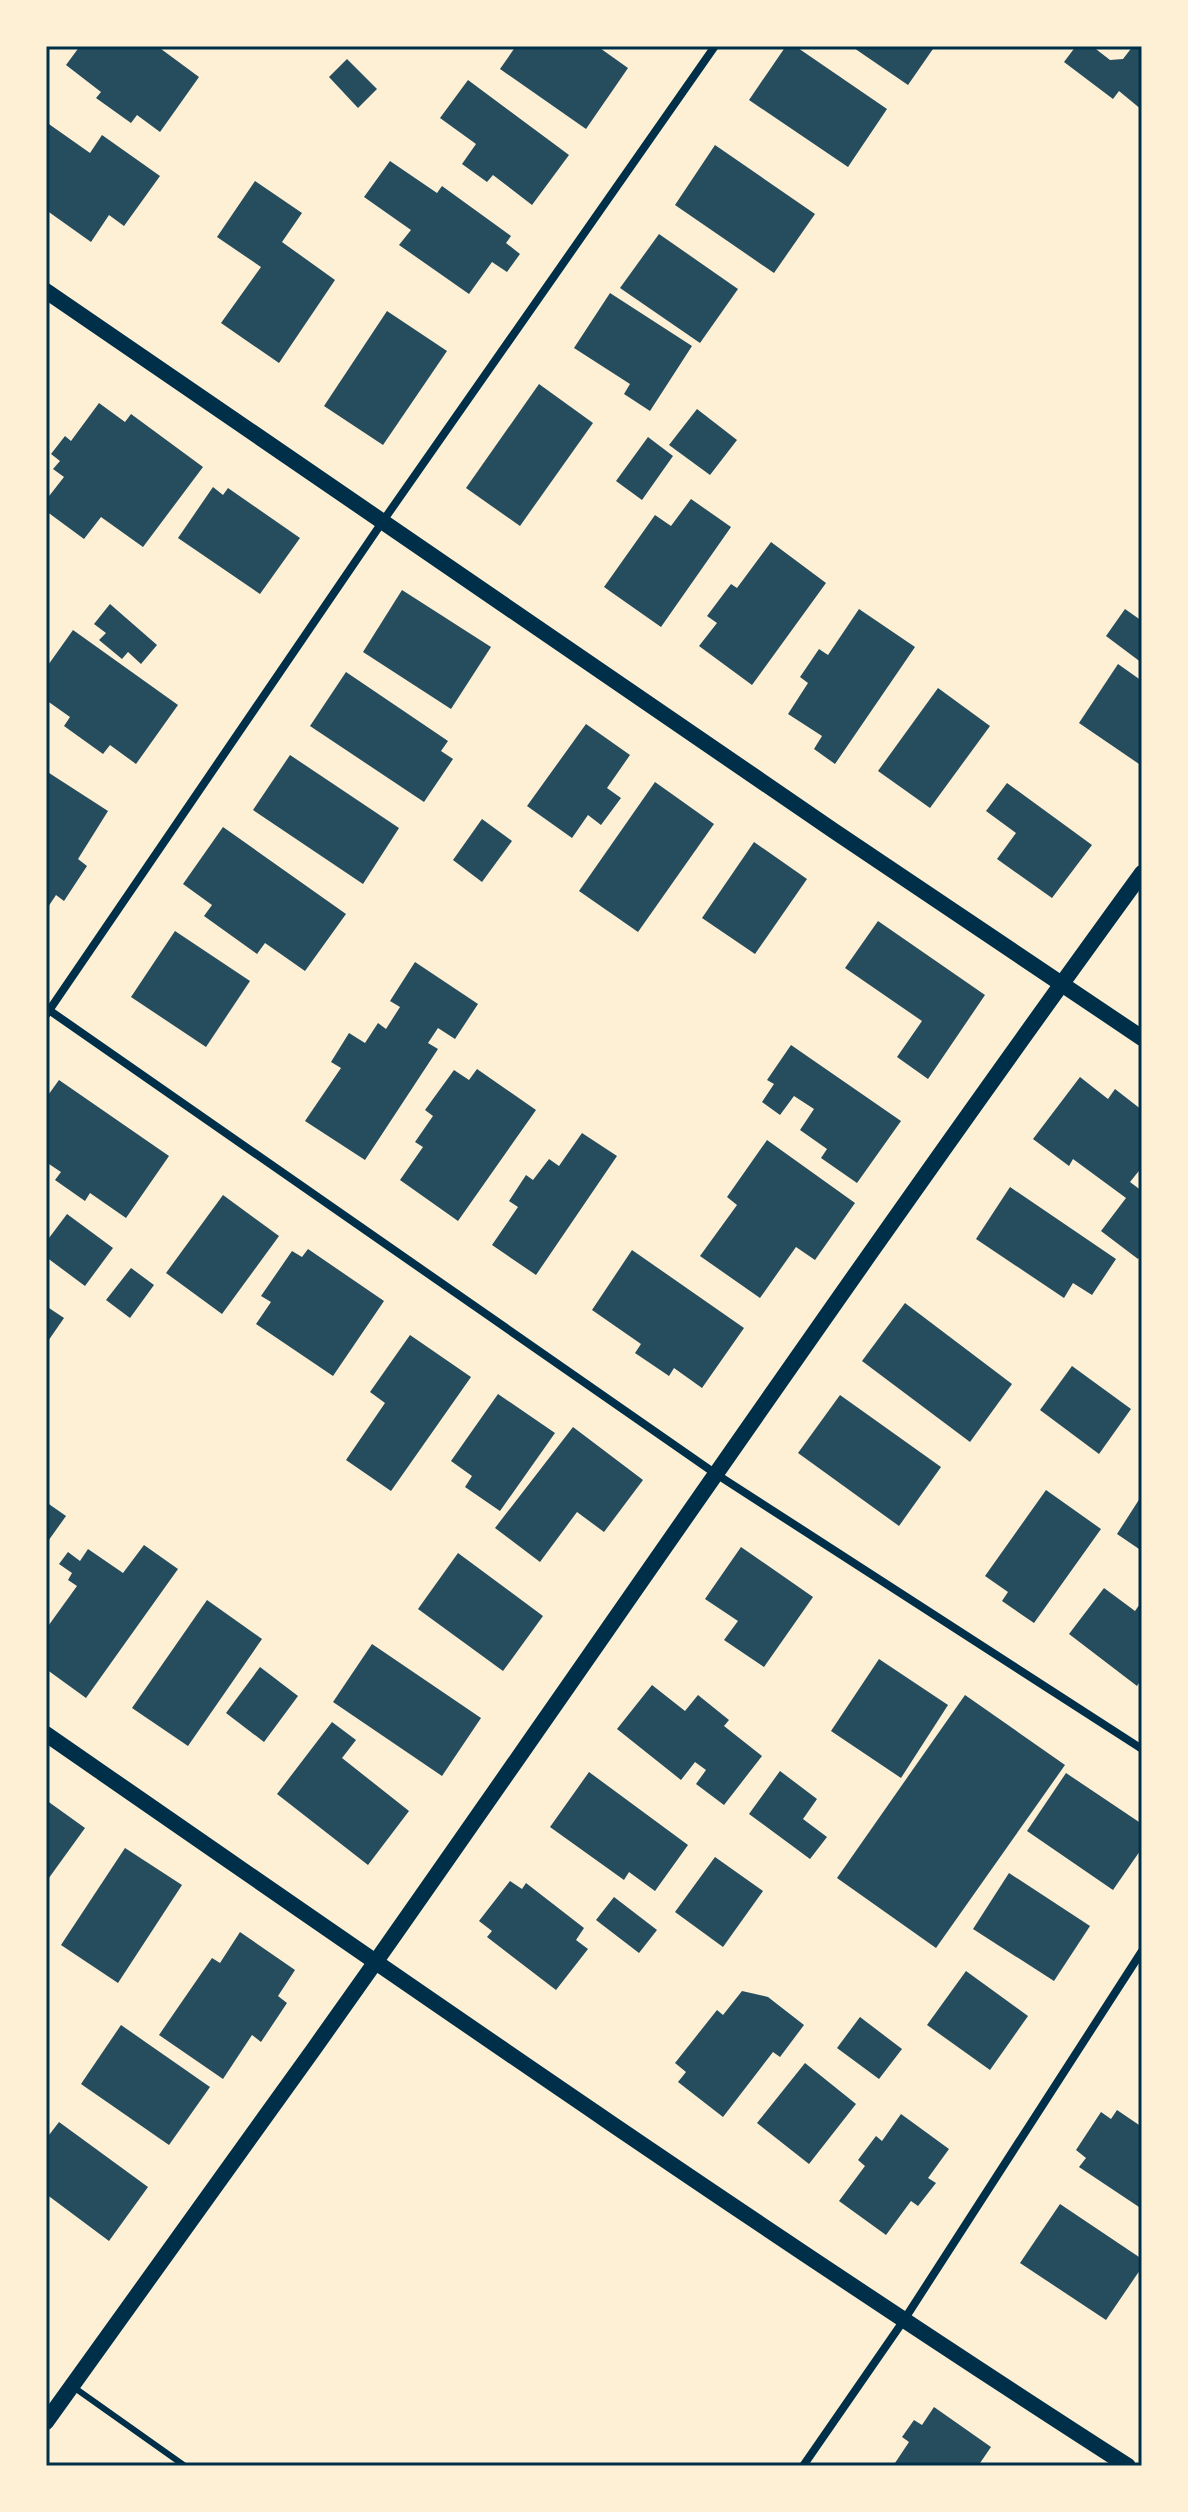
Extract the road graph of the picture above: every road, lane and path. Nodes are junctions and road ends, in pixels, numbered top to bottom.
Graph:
1 (715, 46) edge
2 (46, 291) edge
3 (383, 521) junction
4 (1142, 873) edge
5 (1061, 985) junction
6 (47, 1011) edge
7 (1142, 1038) edge
8 (716, 1474) junction
9 (46, 1734) edge
10 (1142, 1749) edge
11 (1142, 1951) edge
12 (376, 1961) junction
13 (904, 2320) junction
14 (72, 2386) junction
15 (46, 2422) edge
16 (185, 2466) edge
17 (803, 2466) edge
18 (1128, 2466) edge

1 - 3 street
2 - 3 main road
3 - 5 main road
3 - 6 street
4 - 5 main road
5 - 7 main road
5 - 8 main road
6 - 8 street
8 - 10 street
8 - 12 main road
9 - 12 main road
11 - 13 street
12 - 13 main road
12 - 14 main road
13 - 17 street
13 - 18 main road
14 - 15 main road
14 - 16 lane

